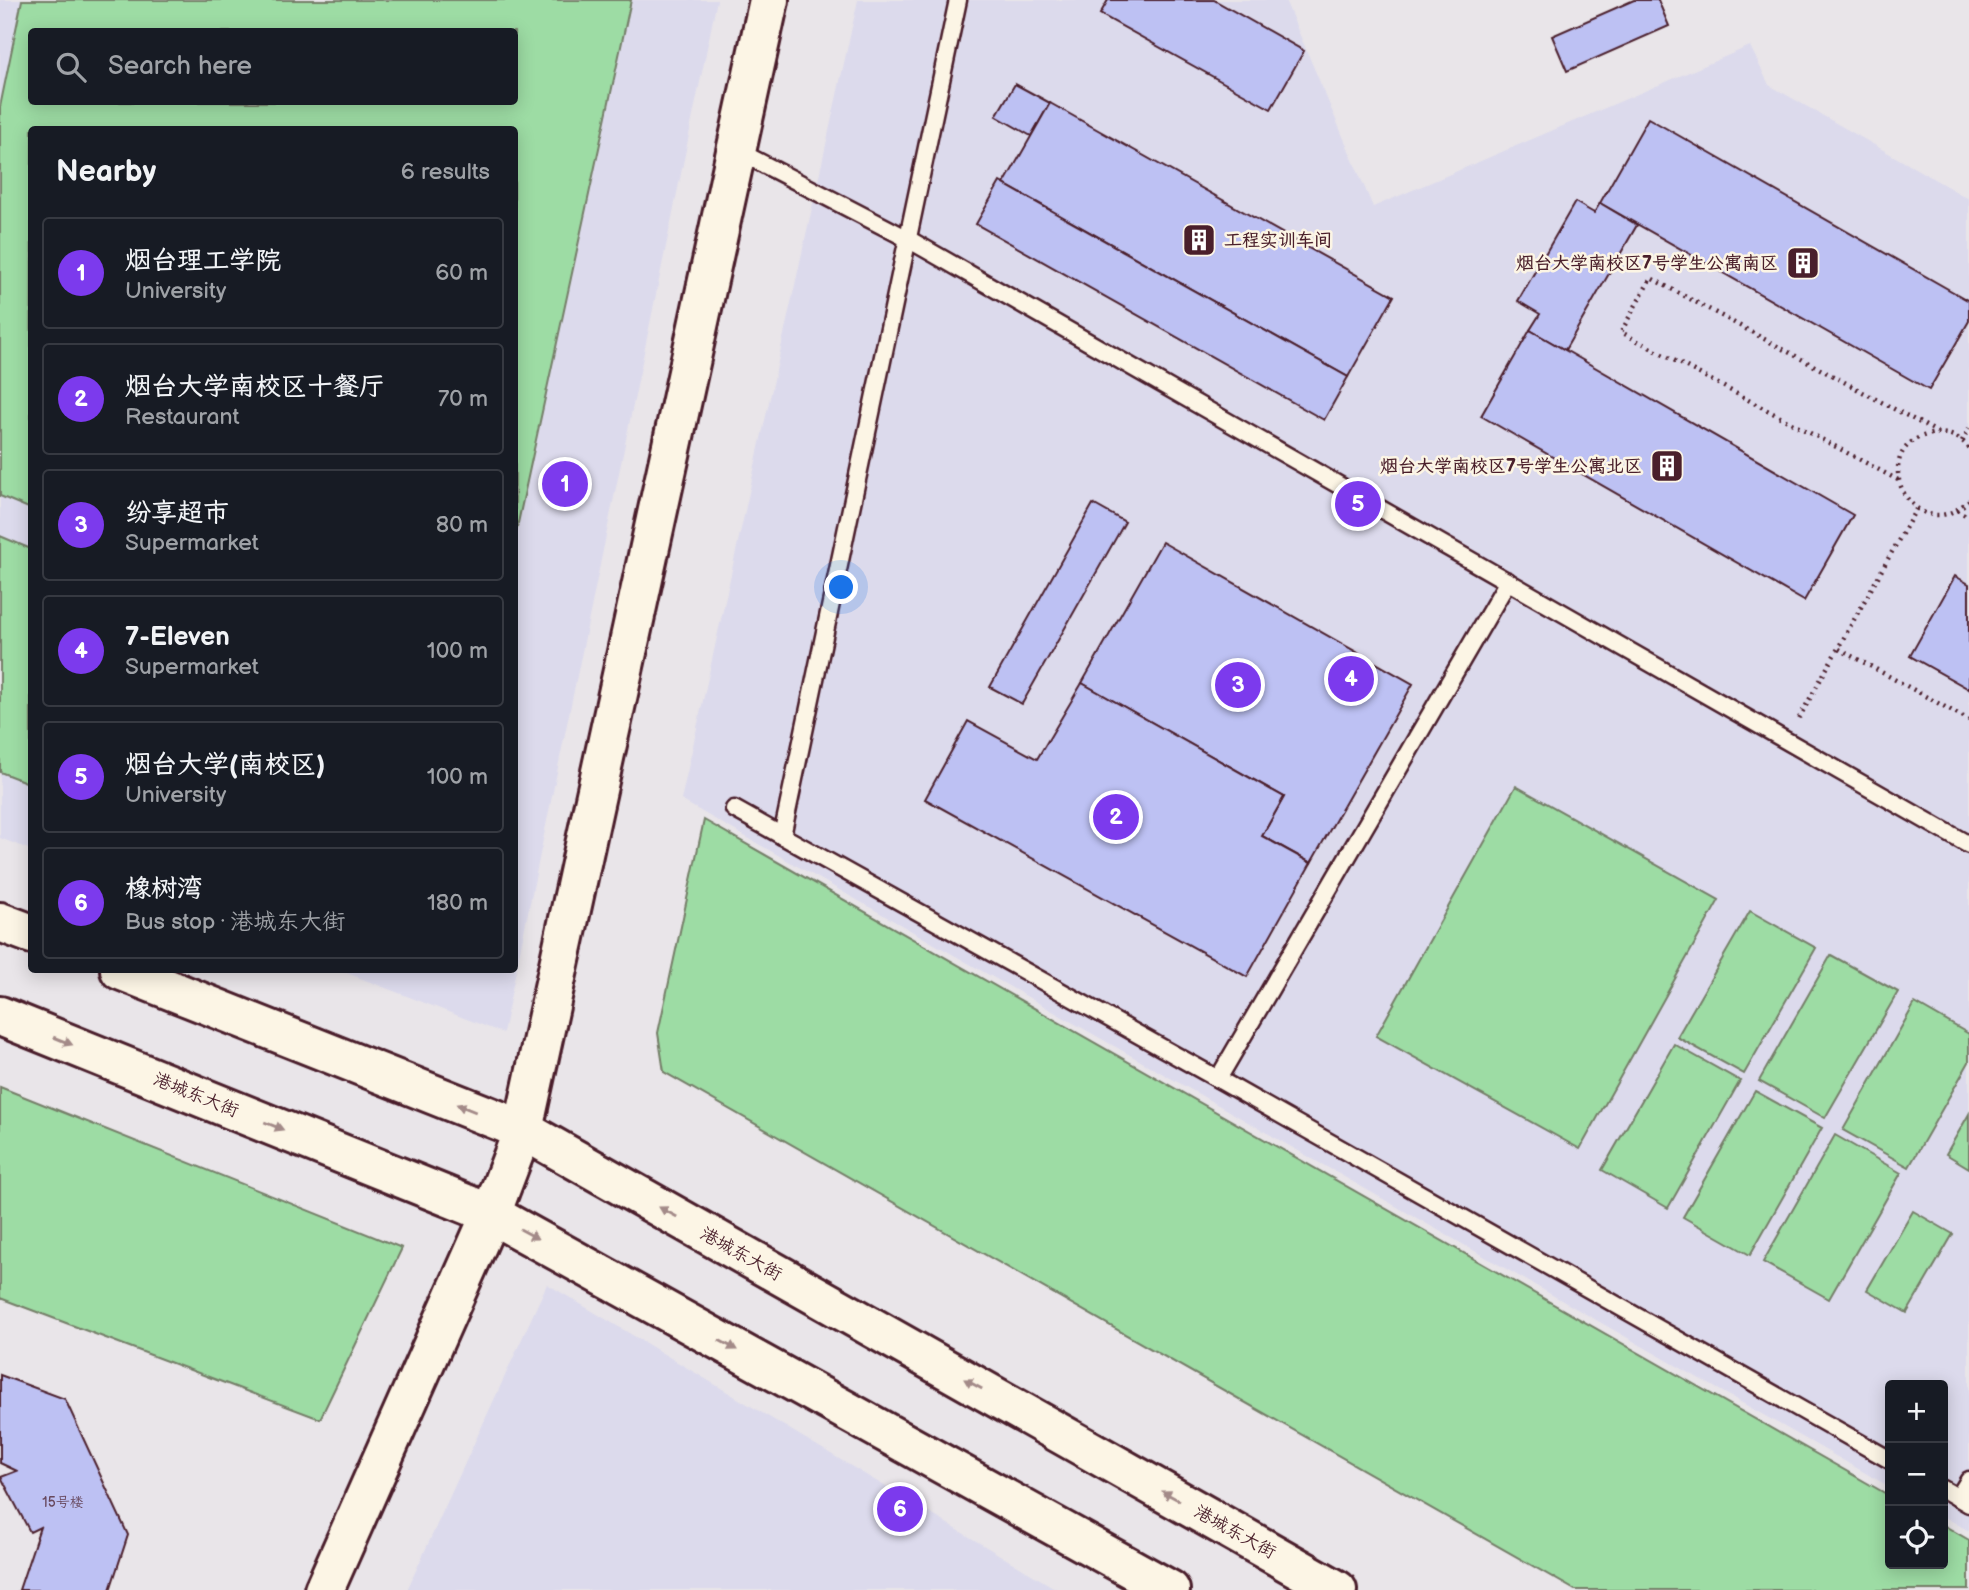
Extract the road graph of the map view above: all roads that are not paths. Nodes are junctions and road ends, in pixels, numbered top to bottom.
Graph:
1 (769, 0) edge
2 (958, 0) edge
3 (736, 150) junction
4 (908, 239) junction
5 (1508, 582) junction
6 (734, 809) dead end
7 (782, 836) junction
8 (1969, 845) edge
9 (0, 922) edge
10 (28, 932) edge
11 (128, 973) edge
12 (0, 1016) edge
13 (1218, 1079) junction
14 (523, 1130) junction
15 (491, 1214) junction
16 (1885, 1457) edge
17 (1969, 1480) edge
18 (1948, 1492) edge
19 (1964, 1501) edge
20 (324, 1590) edge
21 (1170, 1590) edge
22 (1337, 1590) edge

1 - 3 main road
2 - 4 lane
3 - 4 lane
3 - 14 main road
4 - 5 lane
4 - 7 lane
5 - 8 lane
5 - 13 lane
6 - 7 lane
7 - 13 lane
9 - 10 main road
14 -> 11 main road, 港城东大街
12 -> 15 main road, 港城东大街
13 - 16 lane
14 - 15 main road
22 -> 14 main road, 港城东大街
15 - 20 main road
15 -> 21 main road, 港城东大街
17 - 19 lane
18 - 19 lane

